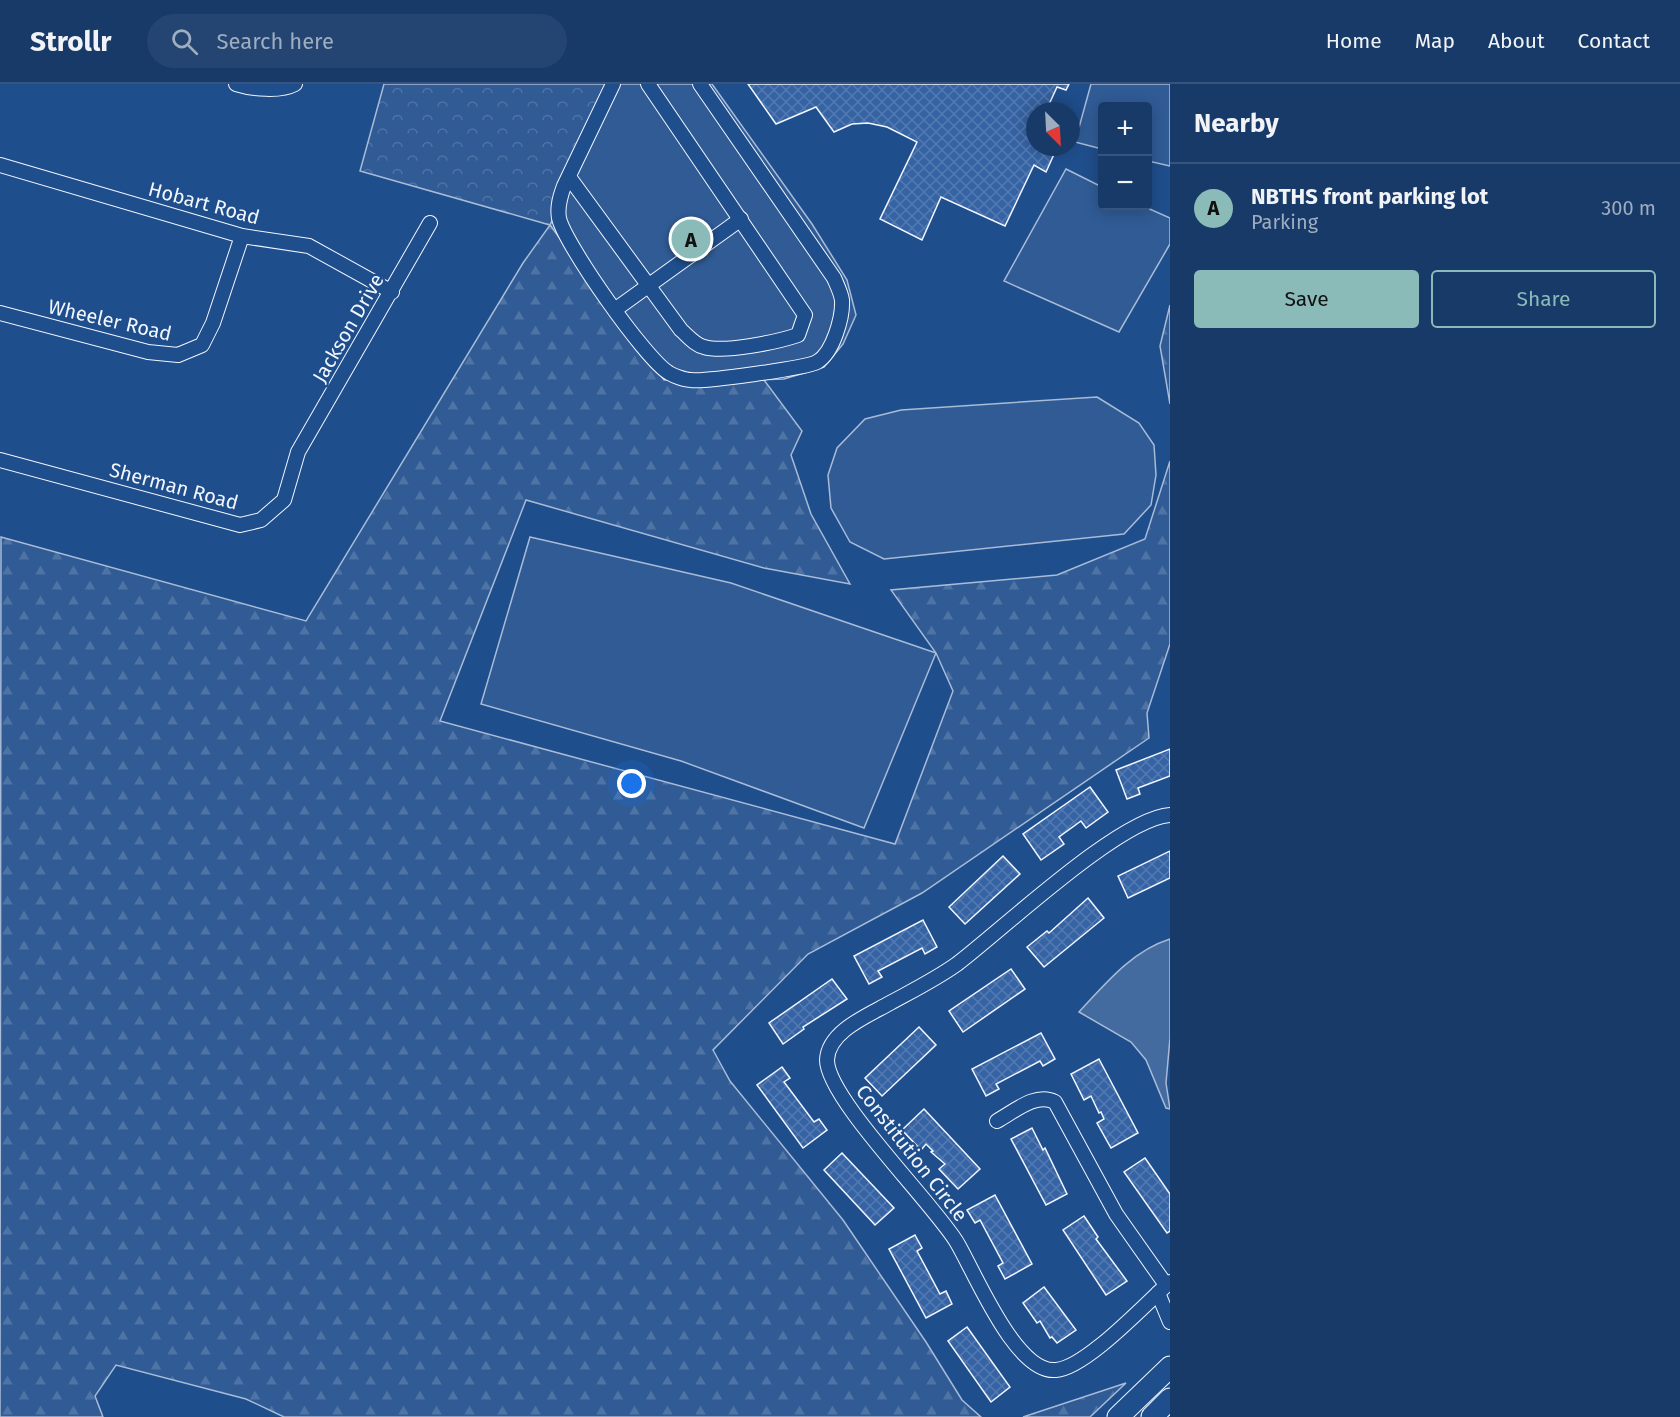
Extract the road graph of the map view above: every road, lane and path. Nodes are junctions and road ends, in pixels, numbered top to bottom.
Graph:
1 (236, 84) edge
2 (295, 84) edge
3 (613, 84) edge
4 (648, 84) edge
5 (700, 84) edge
6 (0, 165) edge
7 (566, 182) junction
8 (741, 219) junction
9 (430, 223) dead end
10 (242, 236) junction
11 (649, 286) junction
12 (392, 292) junction
13 (616, 309) junction
14 (0, 314) edge
15 (298, 452) joint
16 (0, 460) edge
17 (1170, 815) edge
18 (998, 1121) dead end
19 (1165, 1287) edge
20 (1170, 1322) edge
21 (1170, 1367) edge
22 (1170, 1399) edge
23 (1118, 1417) edge
24 (1152, 1417) edge

1 - 2 street
3 - 7 street
4 - 8 street
5 - 13 street
6 - 10 street, Hobart Road
7 - 11 street
7 - 13 street
8 - 11 street
8 - 11 street
9 - 12 street, Jackson Drive
10 - 12 street, Hobart Road
10 - 14 street, Wheeler Road
11 - 13 street
12 - 15 street, Jackson Drive
15 - 16 street, Sherman Road
17 - 19 street, Constitution Circle
18 - 19 street
19 - 20 street
21 - 23 highway
22 - 24 highway

